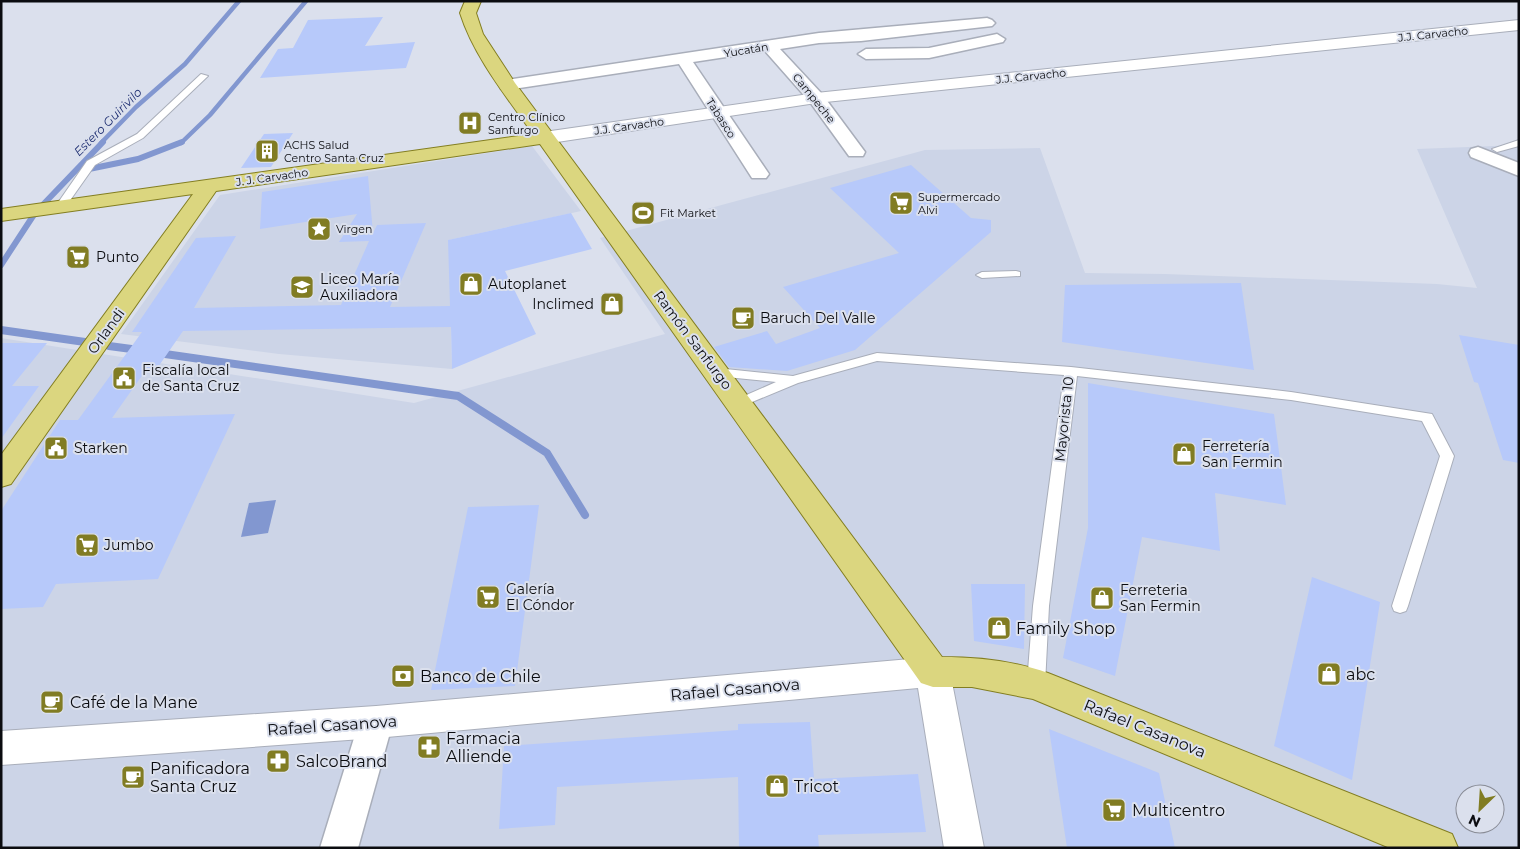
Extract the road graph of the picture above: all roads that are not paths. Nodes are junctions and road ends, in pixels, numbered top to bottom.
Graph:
1 (473, 1) edge
2 (986, 23) dead end
3 (1519, 24) edge
4 (861, 36) junction
5 (997, 40) dead end
6 (769, 46) junction
7 (684, 60) junction
8 (204, 76) dead end
9 (507, 86) junction
10 (816, 98) junction
11 (717, 113) junction
12 (544, 138) junction
13 (1519, 143) edge
14 (1497, 149) junction
15 (856, 152) dead end
16 (1519, 158) edge
17 (1519, 170) edge
18 (759, 174) dead end
19 (210, 186) junction
20 (55, 207) junction
21 (1, 216) edge
22 (1016, 274) dead end
23 (982, 275) dead end
24 (1072, 371) junction
25 (716, 372) junction
26 (793, 380) junction
27 (740, 403) junction
28 (1, 477) edge
29 (1400, 606) dead end
30 (933, 672) junction
31 (1036, 684) junction
32 (376, 722) junction
33 (1, 748) edge
34 (339, 848) edge
35 (964, 848) edge
36 (1438, 848) edge

1 - 9 main road, Ramón Sanfurgo
2 - 4 street, Yucatán
3 - 10 main road, J.J. Carvacho
4 - 5 street
4 - 6 street, Yucatán
6 - 7 street, Yucatán
6 - 10 street, Campeche
7 - 9 street, Yucatán
7 - 11 street, Tabasco
8 - 20 lane
9 - 12 main road, Ramón Sanfurgo
10 - 11 main road, J.J. Carvacho
10 - 15 street, Campeche
11 - 12 main road, J.J. Carvacho
11 - 18 street, Tabasco
12 - 19 main road, J. J. Carvacho
12 - 25 main road, Ramón Sanfurgo
13 - 14 lane
14 - 16 street
14 - 17 street
19 - 20 main road, J. J. Carvacho
19 - 28 main road, Orlandi
20 - 21 main road, J. J. Carvacho
22 - 23 lane
24 - 26 lane, Mayorista 10
24 - 29 lane
24 - 31 lane, Mayorista 10
25 - 26 lane, Mayorista 10
25 - 27 main road, Ramón Sanfurgo
26 - 27 lane, Mayorista 10
27 - 30 main road, Ramón Sanfurgo
30 - 31 main road, Rafael Casanova
30 - 32 main road, Rafael Casanova
30 - 35 main road
31 - 36 main road, Rafael Casanova
32 - 33 main road, Rafael Casanova
32 - 34 street

